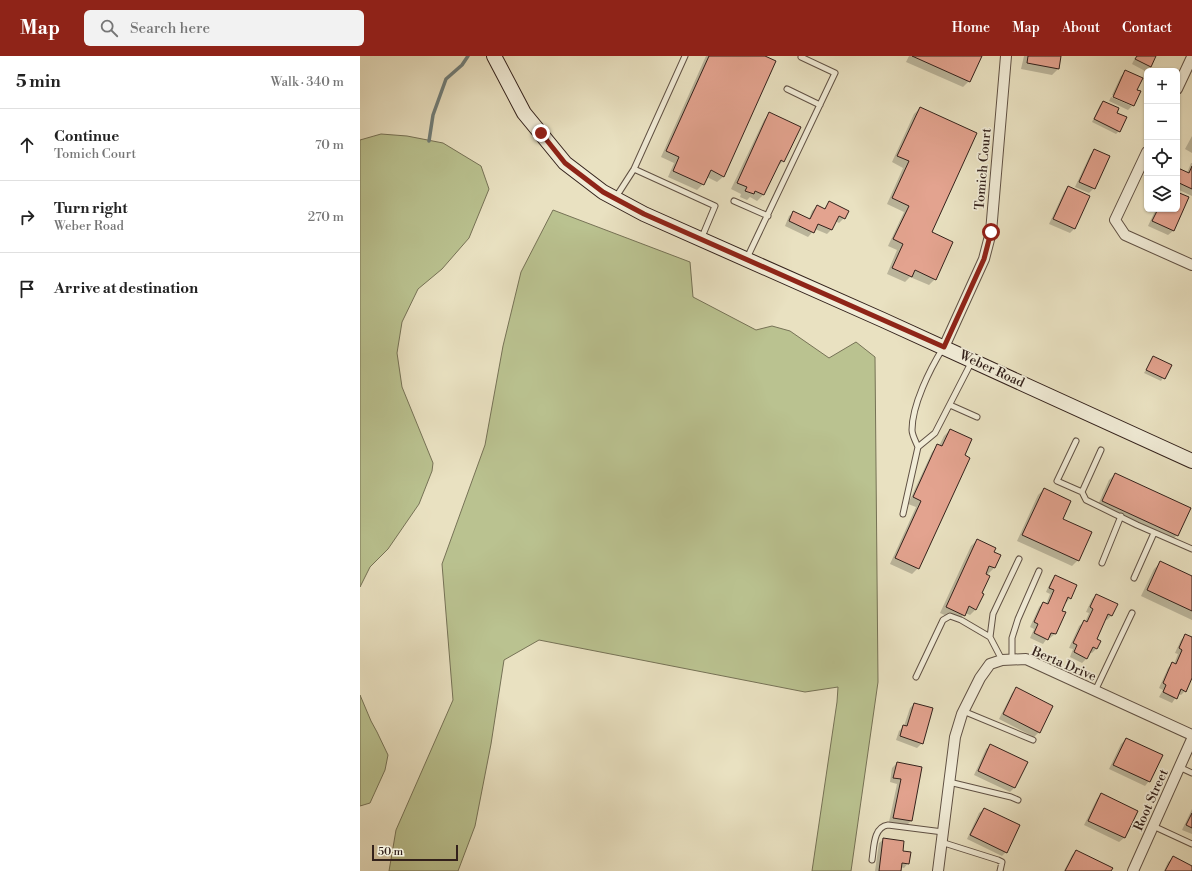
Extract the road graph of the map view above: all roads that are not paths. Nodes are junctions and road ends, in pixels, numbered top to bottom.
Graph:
1 (494, 56) edge
2 (685, 56) edge
3 (1006, 56) edge
4 (801, 57) dead end
5 (1192, 57) edge
6 (1180, 83) edge
7 (787, 89) dead end
8 (820, 105) junction
9 (1144, 158) edge
10 (634, 169) junction
11 (615, 199) junction
12 (734, 201) dead end
13 (768, 216) junction
14 (701, 239) junction
15 (747, 259) junction
16 (1192, 265) edge
17 (944, 347) junction
18 (972, 360) junction
19 (950, 405) junction
20 (977, 417) dead end
21 (1076, 441) dead end
22 (918, 447) junction
23 (1101, 450) dead end
24 (1192, 461) edge
25 (1082, 492) junction
26 (903, 514) dead end
27 (1121, 516) junction
28 (1154, 533) junction
29 (1192, 549) edge
30 (1018, 559) dead end
31 (1102, 563) dead end
32 (1039, 571) dead end
33 (1134, 578) dead end
34 (1132, 613) dead end
35 (990, 637) junction
36 (1007, 660) junction
37 (916, 677) dead end
38 (1096, 691) junction
39 (963, 711) junction
40 (1192, 735) edge
41 (1192, 738) edge
42 (1033, 740) dead end
43 (1179, 767) junction
44 (1192, 773) edge
45 (949, 782) junction
46 (1018, 800) dead end
47 (1153, 826) junction
48 (942, 837) junction
49 (1192, 844) edge
50 (872, 860) dead end
51 (938, 871) edge
52 (1000, 871) edge
53 (1133, 871) edge

1 - 11 main road, Weber Road
2 - 10 lane
3 - 17 street, Tomich Court
4 - 8 lane
5 - 6 street
7 - 8 lane
8 - 13 lane
9 - 16 street
10 - 11 lane
10 - 14 lane
11 - 14 main road, Weber Road
12 - 13 lane
13 - 15 lane
14 - 15 main road, Weber Road
15 - 17 main road, Weber Road
17 - 18 main road, Weber Road
17 - 22 lane
18 - 19 lane
18 - 24 main road, Weber Road
19 - 20 lane
19 - 22 lane
21 - 25 lane
22 - 26 lane
23 - 25 lane
25 - 27 lane
27 - 28 lane
27 - 31 lane
28 - 29 lane
28 - 33 lane
30 - 35 lane
32 - 36 lane
34 - 38 lane
35 - 36 lane
35 - 37 lane
36 - 38 street, Berta Drive
36 - 39 street
38 - 40 street, Berta Drive
39 - 42 lane
39 - 45 street
41 - 43 street, Root Street
43 - 44 lane
43 - 47 street, Root Street
45 - 46 lane
45 - 48 street
47 - 49 lane
47 - 53 street, Root Street
48 - 50 lane
48 - 51 street
48 - 52 lane

